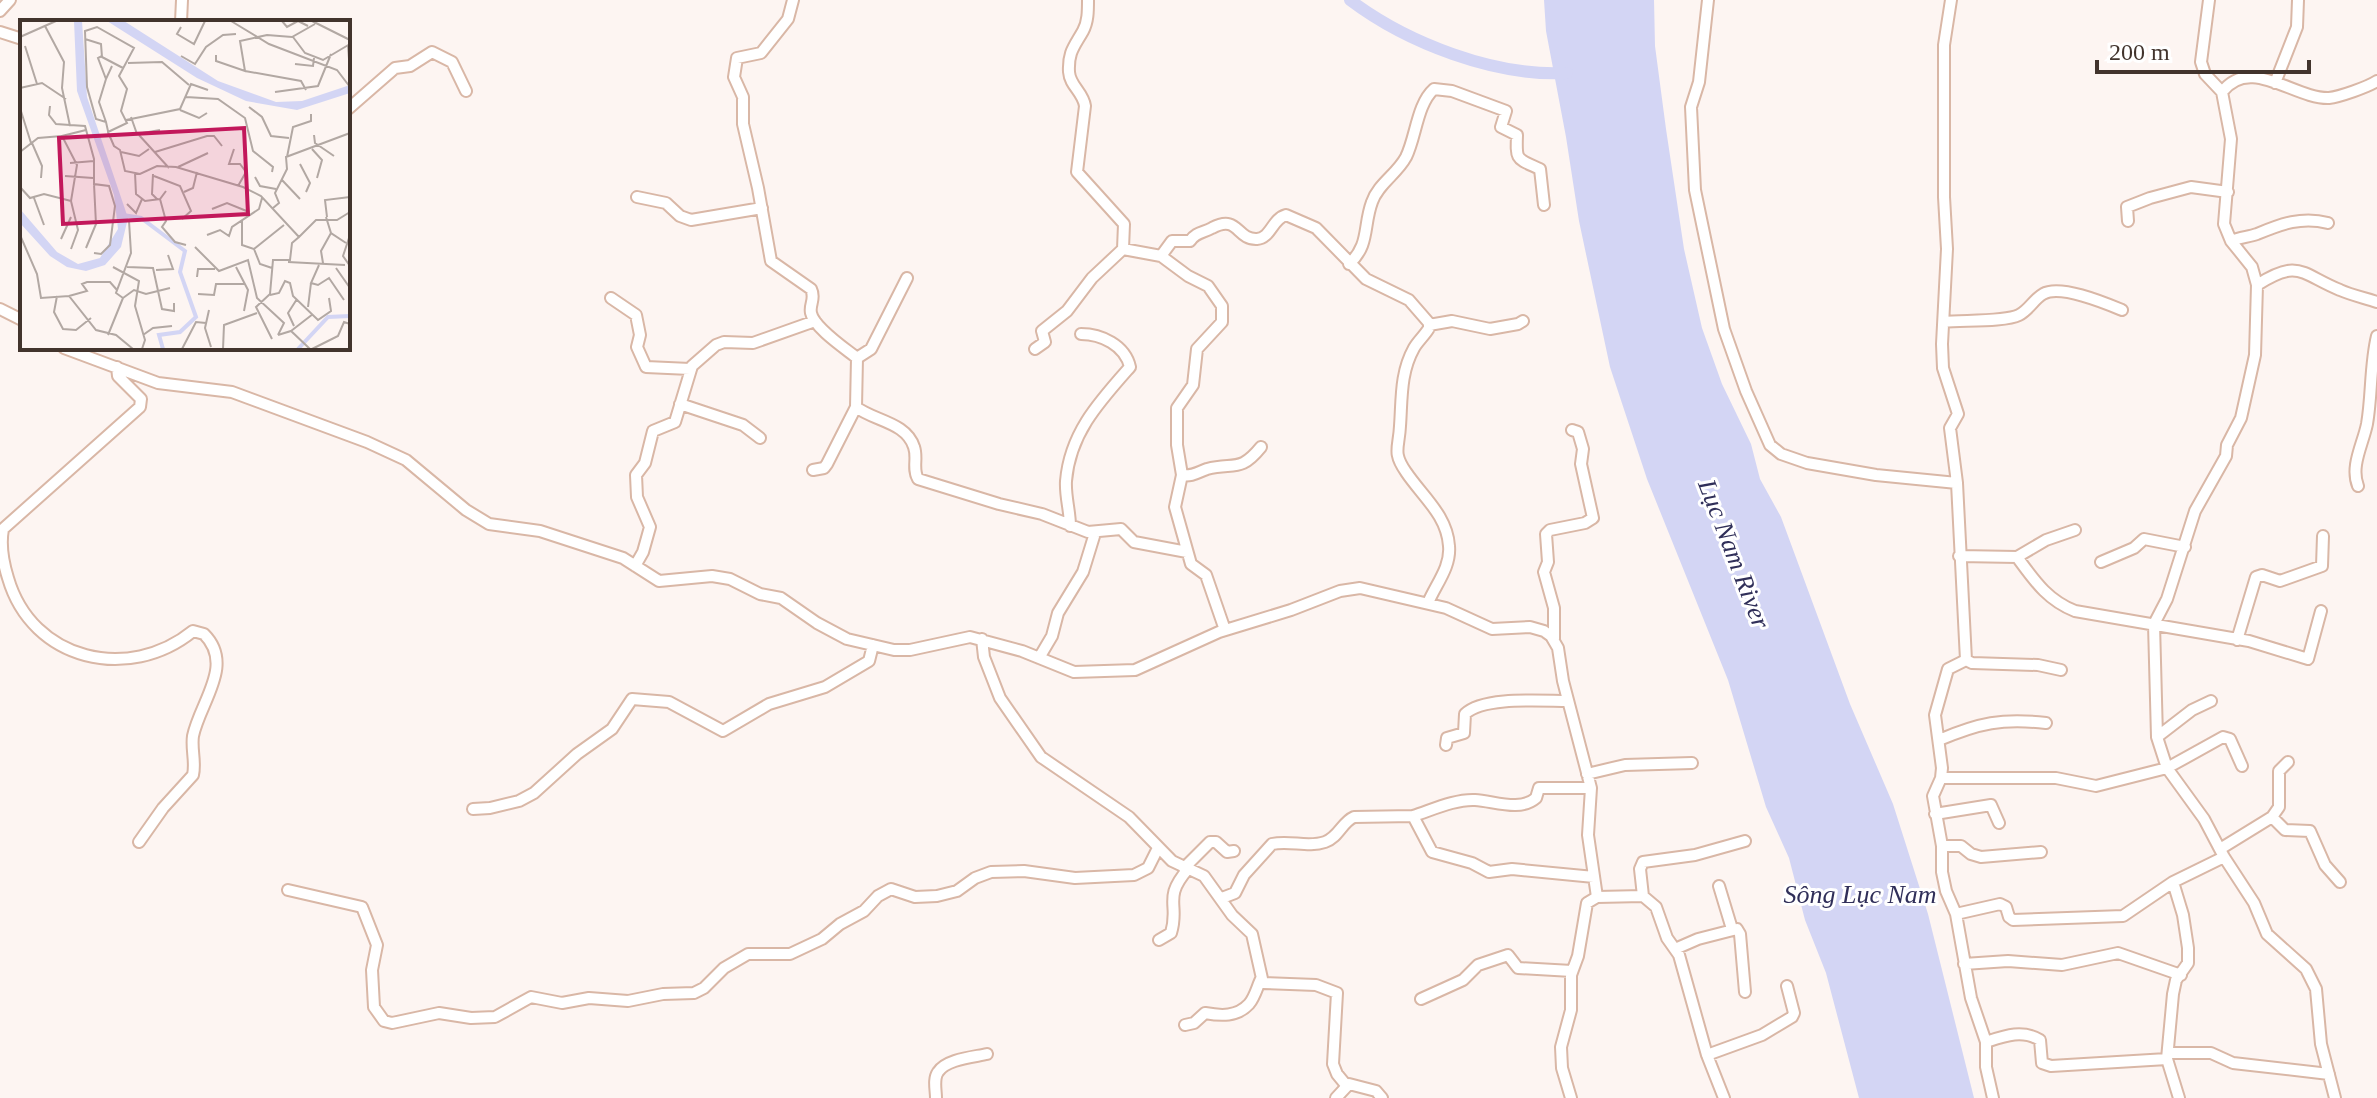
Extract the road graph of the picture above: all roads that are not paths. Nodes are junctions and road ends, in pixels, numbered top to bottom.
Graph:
1 (10, 0) edge
2 (182, 0) edge
3 (793, 0) edge
4 (1088, 0) edge
5 (1708, 0) edge
6 (1951, 0) edge
7 (2209, 0) edge
8 (2298, 0) edge
9 (0, 11) edge
10 (181, 20) edge
11 (0, 32) edge
12 (20, 38) edge
13 (2377, 81) edge
14 (2275, 83) junction
15 (466, 91) dead end
16 (2222, 92) junction
17 (350, 107) edge
18 (2228, 192) junction
19 (637, 197) dead end
20 (1544, 205) dead end
21 (762, 208) junction
22 (2128, 221) dead end
23 (2328, 223) dead end
24 (2231, 241) junction
25 (1123, 249) junction
26 (1161, 256) junction
27 (1349, 264) junction
28 (907, 278) dead end
29 (2257, 285) junction
30 (611, 298) dead end
31 (2377, 302) edge
32 (0, 309) edge
33 (2122, 310) dead end
34 (20, 319) edge
35 (815, 321) junction
36 (1523, 321) dead end
37 (1944, 322) junction
38 (1429, 325) junction
39 (1081, 334) dead end
40 (2377, 336) edge
41 (1035, 349) dead end
42 (70, 350) edge
43 (857, 358) junction
44 (117, 367) junction
45 (690, 369) junction
46 (680, 404) junction
47 (856, 407) junction
48 (1572, 430) dead end
49 (760, 438) dead end
50 (1261, 447) dead end
51 (813, 470) dead end
52 (1182, 475) junction
53 (1957, 483) junction
54 (2358, 486) dead end
55 (1070, 526) junction
56 (2075, 530) dead end
57 (1095, 533) junction
58 (2323, 536) dead end
59 (2185, 547) junction
60 (1187, 552) junction
61 (1959, 556) junction
62 (2017, 557) junction
63 (2, 562) edge
64 (2101, 562) dead end
65 (635, 566) junction
66 (1428, 603) junction
67 (2321, 611) dead end
68 (2154, 624) junction
69 (1225, 630) junction
70 (982, 639) junction
71 (1554, 639) junction
72 (2237, 640) junction
73 (873, 645) junction
74 (1039, 658) junction
75 (1966, 660) junction
76 (2061, 670) dead end
77 (1568, 701) junction
78 (2211, 701) dead end
79 (2046, 723) dead end
80 (2157, 737) junction
81 (1939, 740) junction
82 (1446, 745) dead end
83 (2288, 762) dead end
84 (1692, 763) dead end
85 (2242, 766) dead end
86 (2167, 768) junction
87 (1587, 774) junction
88 (1941, 778) junction
89 (1591, 788) junction
90 (473, 809) dead end
91 (1935, 814) junction
92 (1413, 816) junction
93 (2272, 817) junction
94 (1999, 823) dead end
95 (1745, 841) dead end
96 (139, 842) dead end
97 (1942, 846) junction
98 (1158, 848) junction
99 (1234, 851) dead end
100 (2041, 852) dead end
101 (2222, 853) junction
102 (1186, 869) junction
103 (1594, 877) junction
104 (2173, 882) junction
105 (2340, 882) dead end
106 (1719, 886) dead end
107 (288, 890) dead end
108 (1643, 896) junction
109 (1597, 897) junction
110 (1222, 898) junction
111 (1956, 914) junction
112 (1732, 929) junction
113 (1159, 940) dead end
114 (1675, 949) junction
115 (1964, 964) junction
116 (1572, 971) junction
117 (2181, 975) junction
118 (1261, 979) junction
119 (1787, 986) dead end
120 (1745, 992) dead end
121 (1421, 999) dead end
122 (1185, 1025) dead end
123 (1986, 1042) junction
124 (987, 1054) dead end
125 (1707, 1055) junction
126 (2168, 1056) junction
127 (2329, 1074) junction
128 (1346, 1085) junction
129 (936, 1098) edge
130 (1336, 1098) edge
131 (1382, 1098) edge
132 (1571, 1098) edge
133 (1724, 1098) edge
134 (1993, 1098) edge
135 (2179, 1098) edge
136 (2335, 1098) edge

1 - 9 street
2 - 10 street
3 - 21 street
4 - 25 street
5 - 53 street
6 - 37 street
7 - 16 street
8 - 14 street
11 - 12 street
13 - 14 street
14 - 16 street
15 - 17 street
16 - 18 street
18 - 22 street
18 - 24 street
19 - 21 street
20 - 27 street
21 - 35 street
23 - 24 street
24 - 29 street
25 - 26 street
25 - 41 street
26 - 27 street
26 - 52 street
27 - 38 street
28 - 43 street
29 - 31 street
29 - 59 street
30 - 45 street
32 - 34 street
33 - 37 street
35 - 43 street
35 - 45 street
36 - 38 street
37 - 53 street
38 - 66 street
39 - 55 street
40 - 54 street
42 - 44 street
43 - 47 street
44 - 63 street
44 - 65 street
45 - 46 street
46 - 49 street
46 - 65 street
47 - 51 street
47 - 55 street
48 - 71 street
50 - 52 street
52 - 60 street
53 - 61 street
55 - 57 street
56 - 62 street
57 - 60 street
57 - 74 street
58 - 72 street
59 - 64 street
59 - 68 street
60 - 69 street
61 - 62 street
61 - 75 street
62 - 68 street
63 - 96 street
65 - 73 street
66 - 69 street
66 - 71 street
67 - 72 street
68 - 72 street
68 - 80 street
69 - 74 street
70 - 73 street
70 - 74 street
70 - 98 street
71 - 77 street
73 - 90 street
75 - 76 street
75 - 81 street
77 - 82 street
77 - 87 street
78 - 80 street
79 - 81 street
80 - 86 street
81 - 88 street
83 - 93 street
84 - 87 street
85 - 86 street
86 - 88 street
86 - 101 street
87 - 89 street
88 - 91 street
89 - 92 street
89 - 103 street
91 - 94 street
91 - 97 street
92 - 103 street
92 - 110 street
93 - 101 street
93 - 105 street
95 - 108 street
97 - 100 street
97 - 111 street
98 - 102 street
98 - 107 street
99 - 102 street
101 - 104 street
101 - 127 street
102 - 110 street
102 - 113 street
103 - 109 street
104 - 111 street
104 - 117 street
106 - 112 street
108 - 109 street
108 - 114 street
109 - 116 street
110 - 118 street
111 - 115 street
112 - 114 street
112 - 120 street
114 - 125 street
115 - 117 street
115 - 123 street
116 - 121 street
116 - 132 street
117 - 126 street
118 - 122 street
118 - 128 street
119 - 125 street
123 - 126 street
123 - 134 street
124 - 129 street
125 - 133 street
126 - 127 street
126 - 135 street
127 - 136 street
128 - 130 street
128 - 131 street

